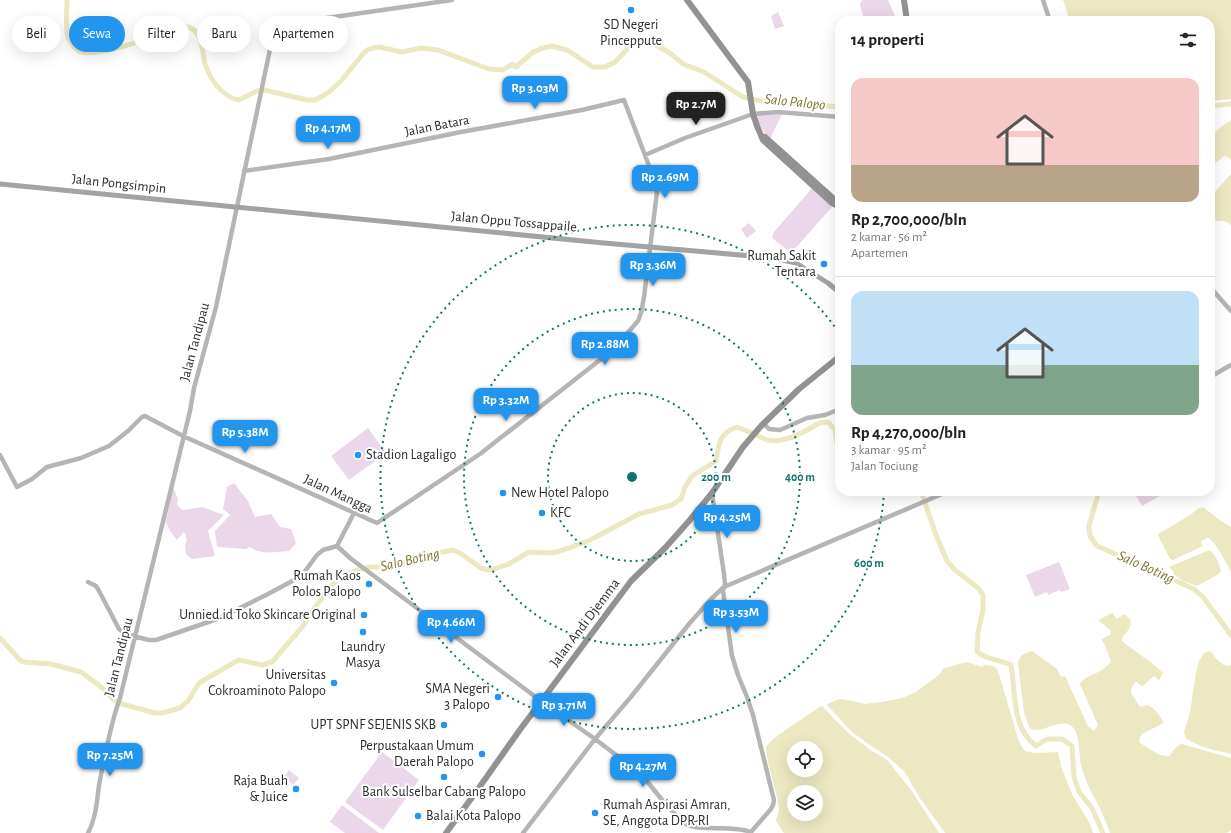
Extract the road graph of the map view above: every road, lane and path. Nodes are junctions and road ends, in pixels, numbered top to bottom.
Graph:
1 (452, 0) edge
2 (687, 0) edge
3 (904, 0) edge
4 (1043, 0) edge
5 (906, 16) edge
6 (1048, 16) edge
7 (754, 117) junction
8 (835, 117) edge
9 (645, 155) junction
10 (244, 171) junction
11 (0, 184) edge
12 (835, 200) edge
13 (236, 208) junction
14 (650, 247) junction
15 (835, 289) edge
16 (1215, 293) edge
17 (1231, 311) edge
18 (835, 360) edge
19 (1231, 365) edge
20 (1215, 373) edge
21 (835, 411) edge
22 (760, 426) junction
23 (183, 436) junction
24 (0, 455) edge
25 (712, 493) junction
26 (938, 496) edge
27 (354, 513) junction
28 (337, 546) junction
29 (88, 582) dead end
30 (724, 587) junction
31 (135, 637) junction
32 (542, 702) junction
33 (595, 739) junction
34 (88, 833) edge
35 (447, 833) edge
36 (523, 833) edge

1 - 10 street, Jalan Tandipau
2 - 7 highway
3 - 5 highway
4 - 6 street
7 - 8 street
7 - 9 street
7 - 12 highway
9 - 10 street, Jalan Batara
9 - 14 street, Jalan Batara
10 - 13 street, Jalan Tandipau
11 - 13 main road, Jalan Pongsimpin
13 - 14 main road, Jalan Oppu Tossappaile
13 - 23 street, Jalan Tandipau
14 - 15 main road, Jalan Oppu Tossappaile
14 - 27 street, Jalan Mangga
16 - 17 street
18 - 22 highway
19 - 20 street
21 - 22 street
22 - 25 highway, Jalan Andi Djemma
23 - 24 street, Jalan Mangga
23 - 27 street, Jalan Mangga
23 - 31 street, Jalan Tandipau
25 - 30 street
25 - 32 highway, Jalan Andi Djemma
26 - 30 street
27 - 28 street
28 - 31 street
28 - 32 street
29 - 31 street
30 - 33 street
30 - 33 street
31 - 34 street, Jalan Tandipau
32 - 33 street
32 - 35 highway, Jalan Andi Djemma
33 - 36 street

